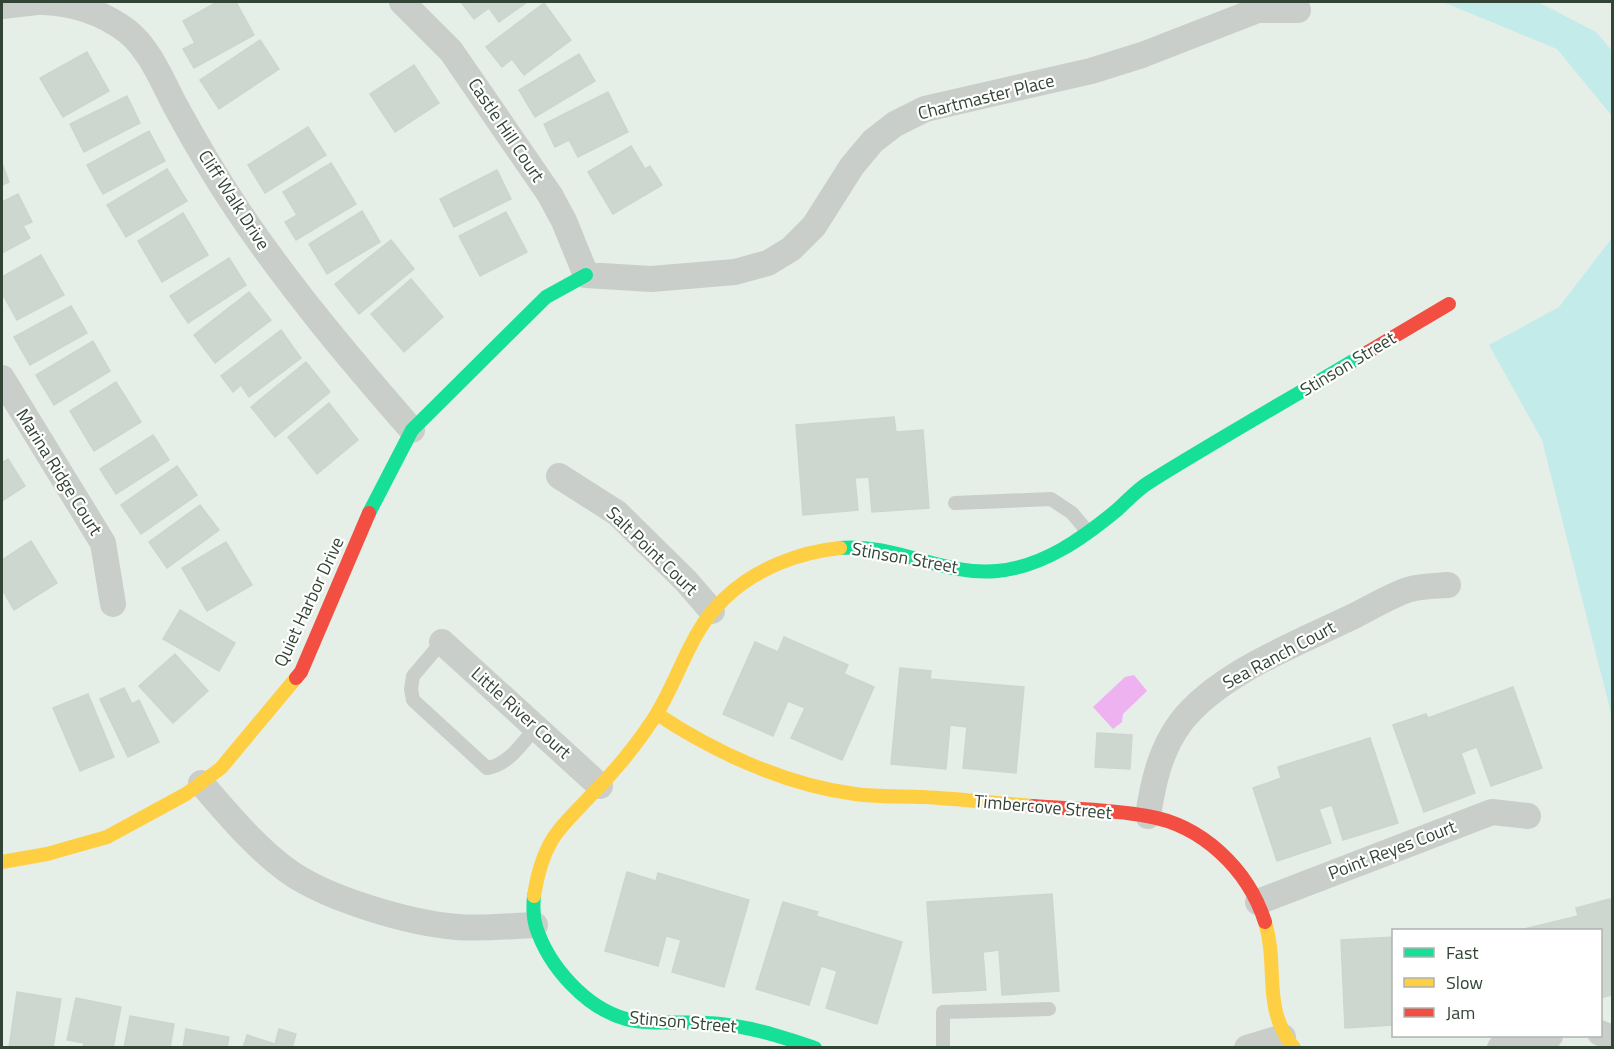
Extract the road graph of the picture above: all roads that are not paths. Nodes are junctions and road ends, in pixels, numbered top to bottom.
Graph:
1 (37, 2) edge
2 (43, 2) edge
3 (402, 2) edge
4 (2, 6) edge
5 (1298, 10) dead end
6 (586, 275) junction
7 (1449, 304) dead end
8 (2, 378) edge
9 (412, 430) junction
10 (559, 476) dead end
11 (955, 503) dead end
12 (1088, 532) junction
13 (1448, 585) dead end
14 (113, 604) dead end
15 (712, 611) junction
16 (442, 642) joint
17 (657, 714) junction
18 (537, 726) junction
19 (201, 783) junction
20 (600, 786) junction
21 (1149, 816) junction
22 (1528, 816) dead end
23 (2, 862) edge
24 (1258, 902) junction
25 (535, 925) junction
26 (1049, 1009) dead end
27 (1542, 1037) edge
28 (1289, 1042) edge
29 (815, 1047) edge
30 (943, 1047) edge
31 (1247, 1047) edge
32 (1500, 1047) edge

1 - 4 street
2 - 9 street, Cliff Walk Drive
3 - 6 street, Castle Hill Court
5 - 6 street, Chartmaster Place
6 - 9 street, Quiet Harbor Drive
7 - 12 street, Stinson Street
8 - 14 street, Marina Ridge Court
9 - 19 street, Quiet Harbor Drive
10 - 15 street, Salt Point Court
11 - 12 lane
12 - 15 street, Stinson Street
13 - 21 street, Sea Ranch Court
15 - 17 street, Stinson Street
16 - 18 street, Little River Court
16 - 18 lane
17 - 20 street, Stinson Street
17 - 21 street, Timbercove Street
18 - 20 street, Little River Court
19 - 23 street, Quiet Harbor Drive
19 - 25 street
20 - 25 street, Stinson Street
21 - 24 street, Timbercove Street
22 - 24 street, Point Reyes Court
24 - 28 street, Timbercove Street
25 - 29 street, Stinson Street
26 - 30 lane
27 - 32 street
28 - 31 street

